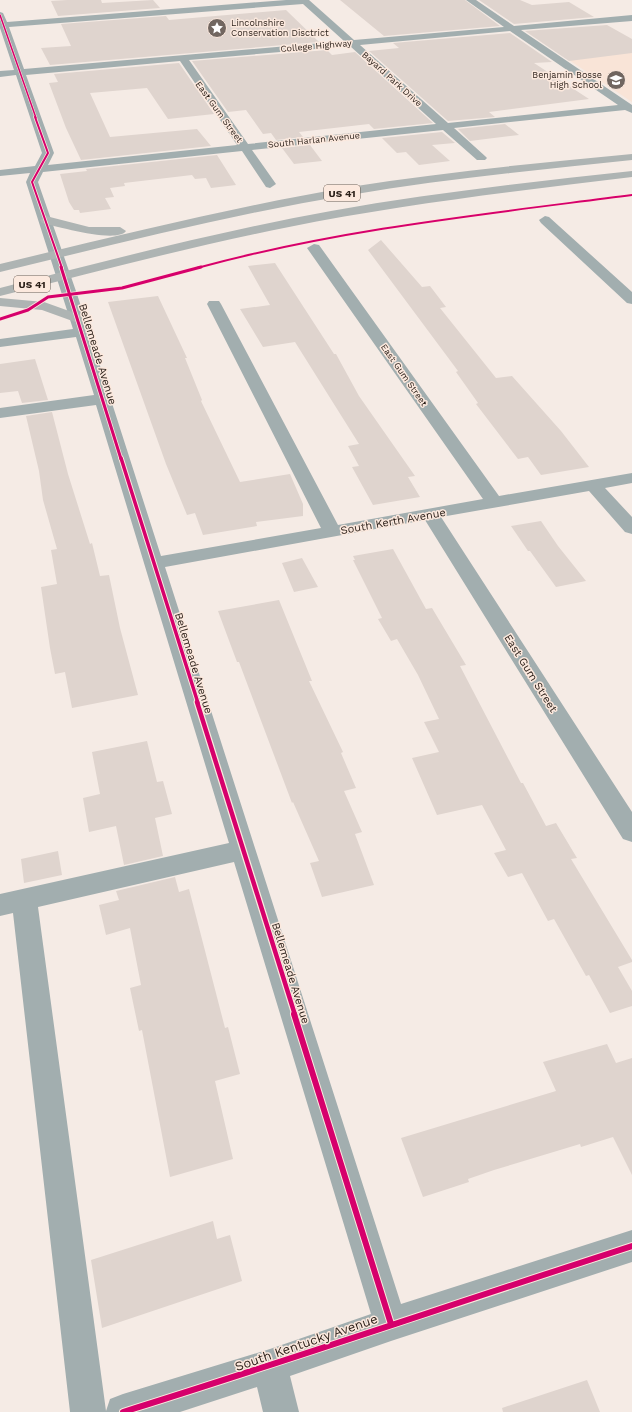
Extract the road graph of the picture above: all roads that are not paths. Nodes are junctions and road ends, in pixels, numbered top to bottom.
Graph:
1 (247, 0) edge
2 (304, 0) edge
3 (470, 0) edge
4 (234, 6) junction
5 (632, 18) edge
6 (1, 21) edge
7 (512, 29) junction
8 (352, 43) junction
9 (182, 58) junction
10 (21, 72) junction
11 (0, 74) edge
12 (630, 108) edge
13 (444, 127) junction
14 (245, 147) junction
15 (632, 157) edge
16 (481, 158) dead end
17 (39, 169) junction
18 (0, 173) edge
19 (632, 174) edge
20 (270, 184) dead end
21 (46, 220) junction
22 (545, 220) dead end
23 (145, 233) junction
24 (314, 248) dead end
25 (61, 265) junction
26 (0, 268) edge
27 (0, 292) edge
28 (632, 300) edge
29 (0, 302) edge
30 (214, 304) dead end
31 (80, 326) junction
32 (0, 343) edge
33 (103, 399) junction
34 (0, 414) edge
35 (632, 478) edge
36 (593, 485) junction
37 (495, 502) junction
38 (430, 514) junction
39 (632, 528) edge
40 (332, 532) junction
41 (154, 563) junction
42 (632, 832) edge
43 (243, 850) junction
44 (12, 903) edge
45 (632, 1246) edge
46 (391, 1324) junction
47 (270, 1366) junction
48 (88, 1412) edge
49 (123, 1412) edge
50 (281, 1412) edge

1 - 4 street
2 - 4 street
2 - 8 street, Bayard Park Drive
3 - 7 street
4 - 6 street
5 - 7 street, College Highway
6 - 10 street, Bellemeade Avenue
7 - 8 street, College Highway
7 - 12 street
8 - 9 street, College Highway
8 - 13 street, Bayard Park Drive
9 - 10 street, College Highway
9 - 14 street, East Gum Street
10 - 11 street, College Highway
10 - 17 street, Bellemeade Avenue
12 - 13 street, South Harlan Avenue
13 - 14 street, South Harlan Avenue
13 - 16 street, Bayard Park Drive
14 - 17 street, South Harlan Avenue
14 - 20 street, East Gum Street
15 - 23 highway, US 41
17 - 18 street, South Harlan Avenue
17 - 21 street, Bellemeade Avenue
19 - 25 highway, US 41
21 - 23 highway
21 - 25 street, Bellemeade Avenue
22 - 28 street
23 - 25 highway, US 41
24 - 37 street, East Gum Street
25 - 26 highway, US 41
25 - 27 highway, US 41
25 - 31 street, Bellemeade Avenue
29 - 31 highway
30 - 40 street
31 - 32 street
31 - 33 street, Bellemeade Avenue
33 - 34 street
33 - 41 street, Bellemeade Avenue
35 - 36 street, South Kerth Avenue
36 - 37 street, South Kerth Avenue
36 - 39 street
37 - 38 street, South Kerth Avenue
38 - 40 street, South Kerth Avenue
38 - 42 street, East Gum Street
40 - 41 street, South Kerth Avenue
41 - 43 street, Bellemeade Avenue
43 - 44 street
43 - 46 street, Bellemeade Avenue
44 - 48 street
45 - 46 street, South Kentucky Avenue
46 - 47 street, South Kentucky Avenue
47 - 49 street, South Kentucky Avenue
47 - 50 street

